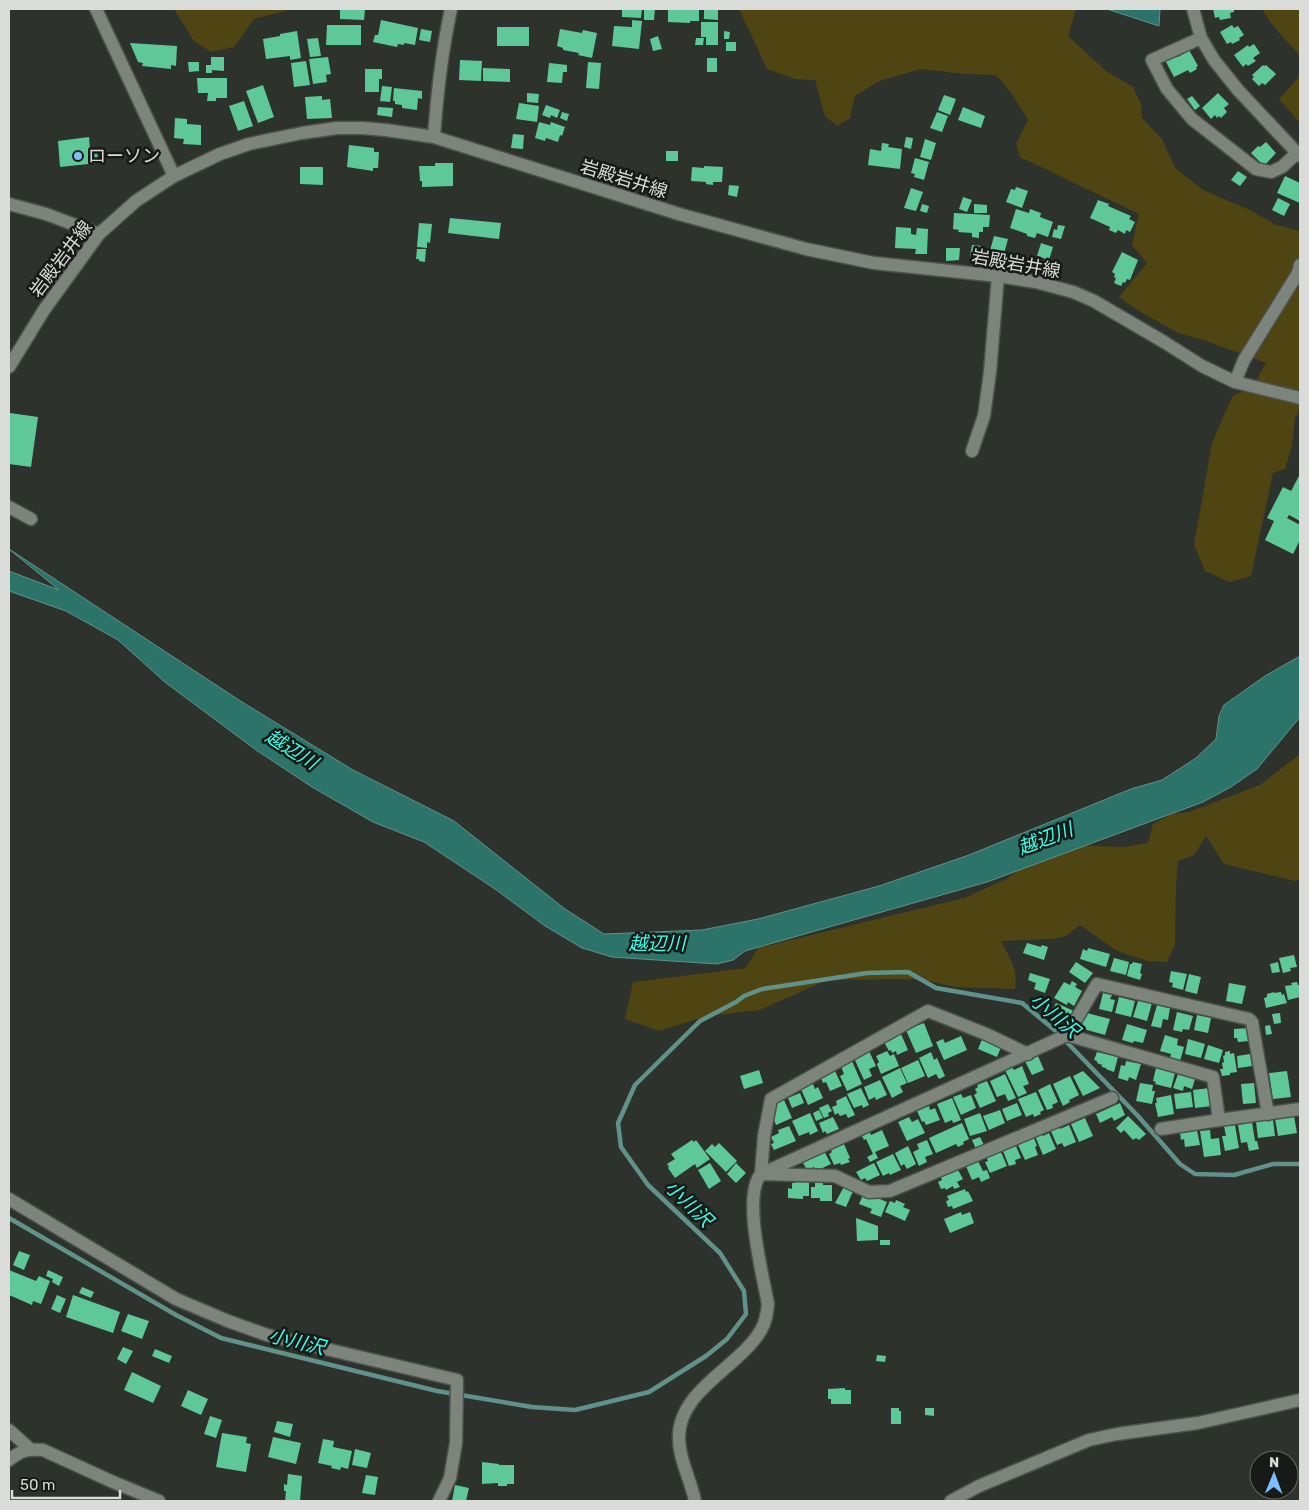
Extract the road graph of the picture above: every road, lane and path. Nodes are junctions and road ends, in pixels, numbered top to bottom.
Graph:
1 (96, 9) edge
2 (451, 9) edge
3 (1193, 9) edge
4 (1201, 38) junction
5 (434, 137) junction
6 (1299, 154) edge
7 (174, 176) junction
8 (9, 204) edge
9 (99, 234) junction
10 (1300, 265) edge
11 (998, 276) junction
12 (9, 367) edge
13 (1235, 382) junction
14 (1300, 398) edge
15 (972, 451) dead end
16 (9, 507) edge
17 (31, 519) dead end
18 (1067, 1035) junction
19 (1028, 1054) junction
20 (1112, 1098) dead end
21 (1300, 1109) edge
22 (1268, 1114) junction
23 (1219, 1120) junction
24 (1167, 1128) dead end
25 (761, 1174) junction
26 (9, 1199) edge
27 (1300, 1400) edge
28 (9, 1430) edge
29 (30, 1449) junction
30 (9, 1460) edge
31 (159, 1501) edge
32 (439, 1501) edge
33 (695, 1501) edge
34 (951, 1501) edge

1 - 7 street
2 - 5 street
3 - 4 street
4 - 6 street
4 - 6 street
5 - 7 street, 岩殿岩井線
5 - 11 street, 岩殿岩井線
7 - 9 street, 岩殿岩井線
8 - 9 street
9 - 12 street, 岩殿岩井線
10 - 13 street
11 - 13 street, 岩殿岩井線
11 - 15 street
13 - 14 street, 岩殿岩井線
16 - 17 street
18 - 19 street
18 - 22 street
18 - 23 street
19 - 25 street
19 - 25 street
20 - 25 street
21 - 22 street
22 - 23 street
23 - 24 street
25 - 33 street
26 - 32 street
27 - 34 street
28 - 29 street
29 - 30 street
29 - 31 street

